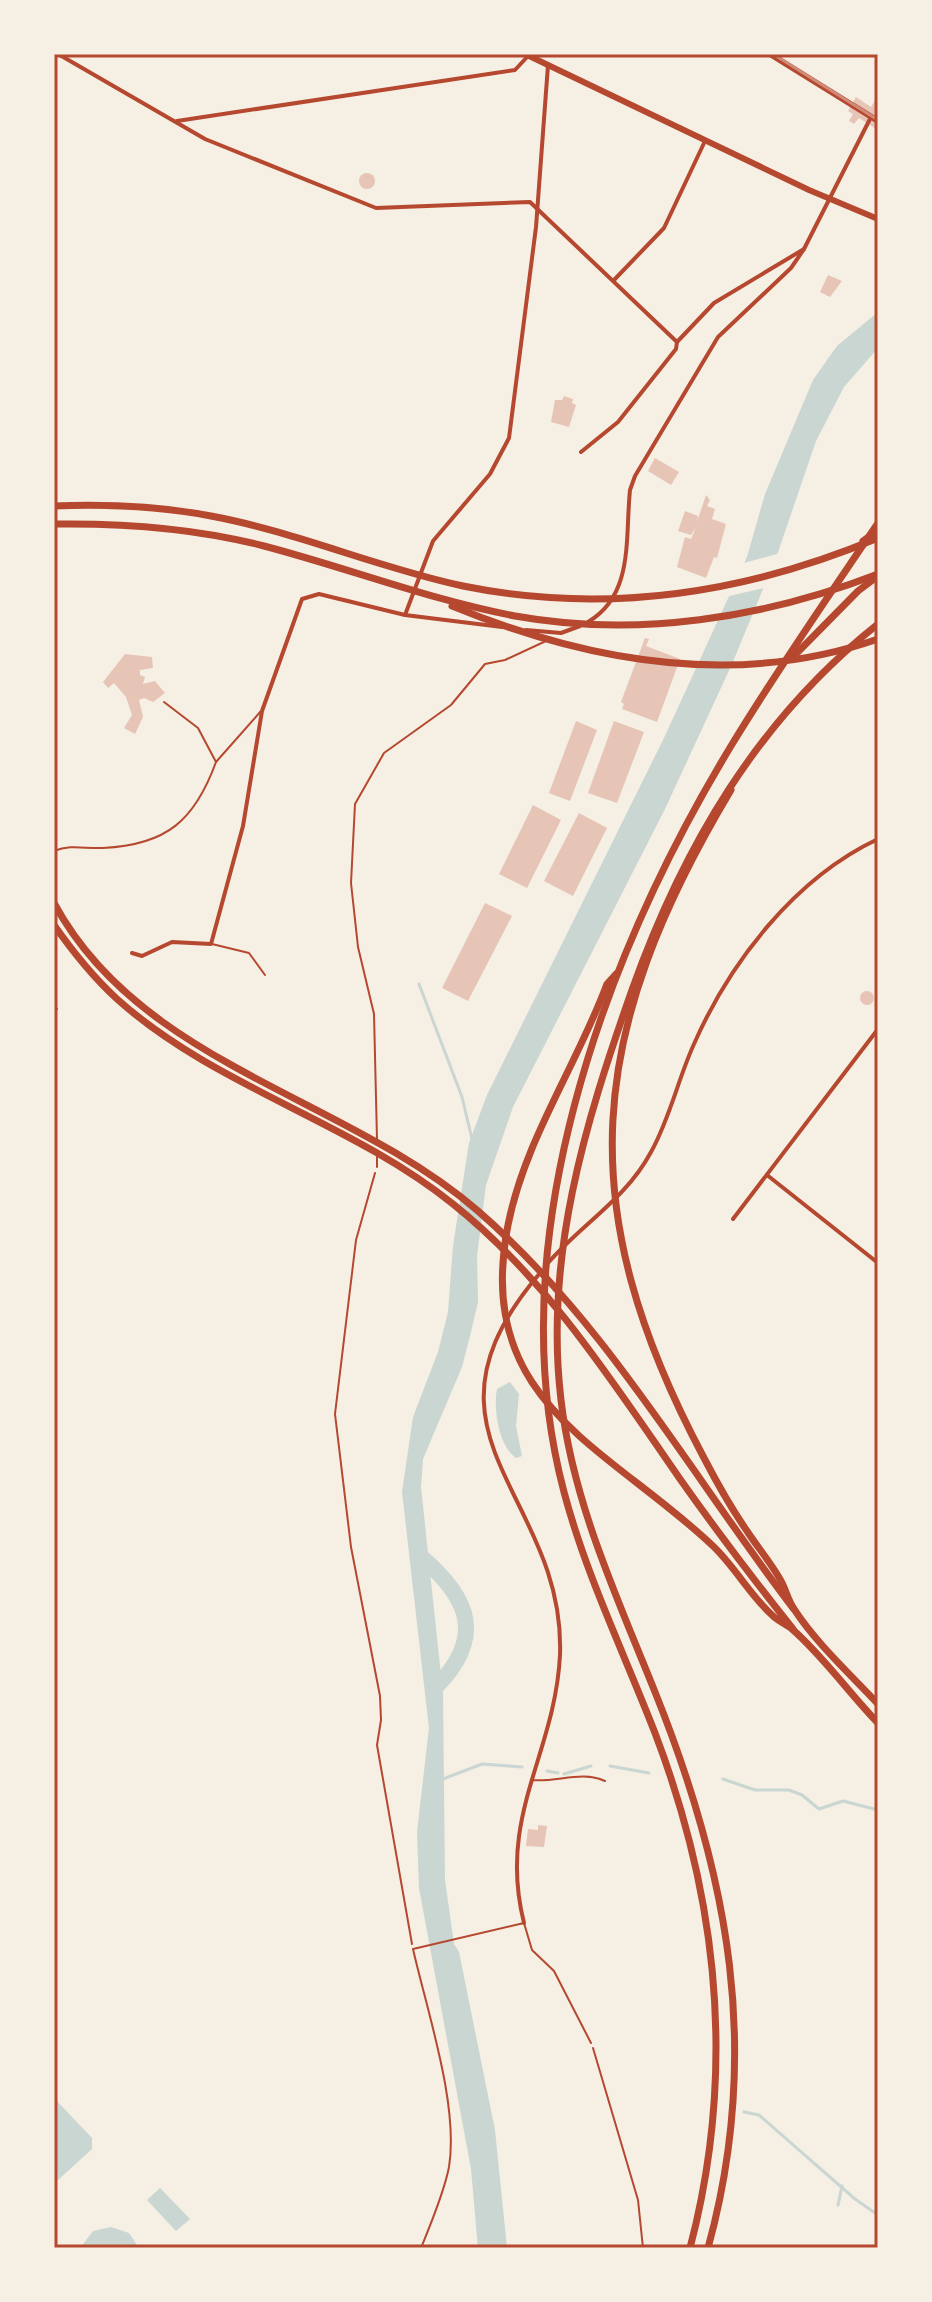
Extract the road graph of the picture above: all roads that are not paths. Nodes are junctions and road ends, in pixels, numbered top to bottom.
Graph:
1 (58, 54) edge
2 (770, 54) edge
3 (527, 55) edge
4 (548, 65) junction
5 (874, 119) edge
6 (175, 121) junction
7 (705, 141) junction
8 (829, 199) junction
9 (536, 205) junction
10 (878, 219) edge
11 (804, 249) junction
12 (614, 280) junction
13 (677, 342) junction
14 (581, 452) dead end
15 (54, 506) edge
16 (878, 523) edge
17 (54, 524) edge
18 (878, 530) edge
19 (878, 538) edge
20 (852, 549) junction
21 (878, 575) edge
22 (424, 594) junction
23 (405, 615) junction
24 (878, 624) edge
25 (561, 633) junction
26 (878, 639) edge
27 (786, 664) junction
28 (164, 702) dead end
29 (262, 711) junction
30 (751, 757) junction
31 (216, 762) junction
32 (878, 839) edge
33 (54, 851) edge
34 (54, 903) edge
35 (54, 925) edge
36 (211, 944) junction
37 (132, 953) dead end
38 (620, 970) junction
39 (265, 975) dead end
40 (878, 1029) edge
41 (377, 1167) road end
42 (767, 1175) junction
43 (733, 1219) dead end
44 (878, 1263) edge
45 (793, 1608) junction
46 (793, 1629) junction
47 (878, 1704) edge
48 (878, 1723) edge
49 (531, 1780) junction
50 (605, 1781) dead end
51 (524, 1923) junction
52 (591, 2043) road end
53 (421, 2248) edge
54 (690, 2248) edge
55 (708, 2248) edge

1 - 6 street
2 - 5 main road
3 - 4 main road
3 - 6 street
4 - 7 main road
4 - 9 street
5 - 8 street
6 - 9 street
7 - 8 main road
7 - 12 street
8 - 10 main road
8 - 11 street
9 - 12 street
9 - 23 street
11 - 13 street
11 - 25 street
12 - 13 street
13 - 14 street
15 - 20 highway
16 - 27 highway
17 - 22 highway
18 - 20 highway
19 - 20 highway
21 - 22 highway
21 - 27 highway
22 - 26 highway
23 - 25 street
23 - 29 street
24 - 30 highway
25 - 41 lane
27 - 38 highway
28 - 31 lane
29 - 31 lane
29 - 36 street
30 - 45 highway
30 - 55 highway
31 - 33 lane
32 - 49 street
34 - 45 highway
35 - 46 highway
36 - 37 street
36 - 39 lane
38 - 46 highway
38 - 54 highway
40 - 42 street
42 - 43 street
42 - 44 street
45 - 47 highway
46 - 48 highway
49 - 50 lane
49 - 51 street
51 - 52 lane
51 - 53 lane

